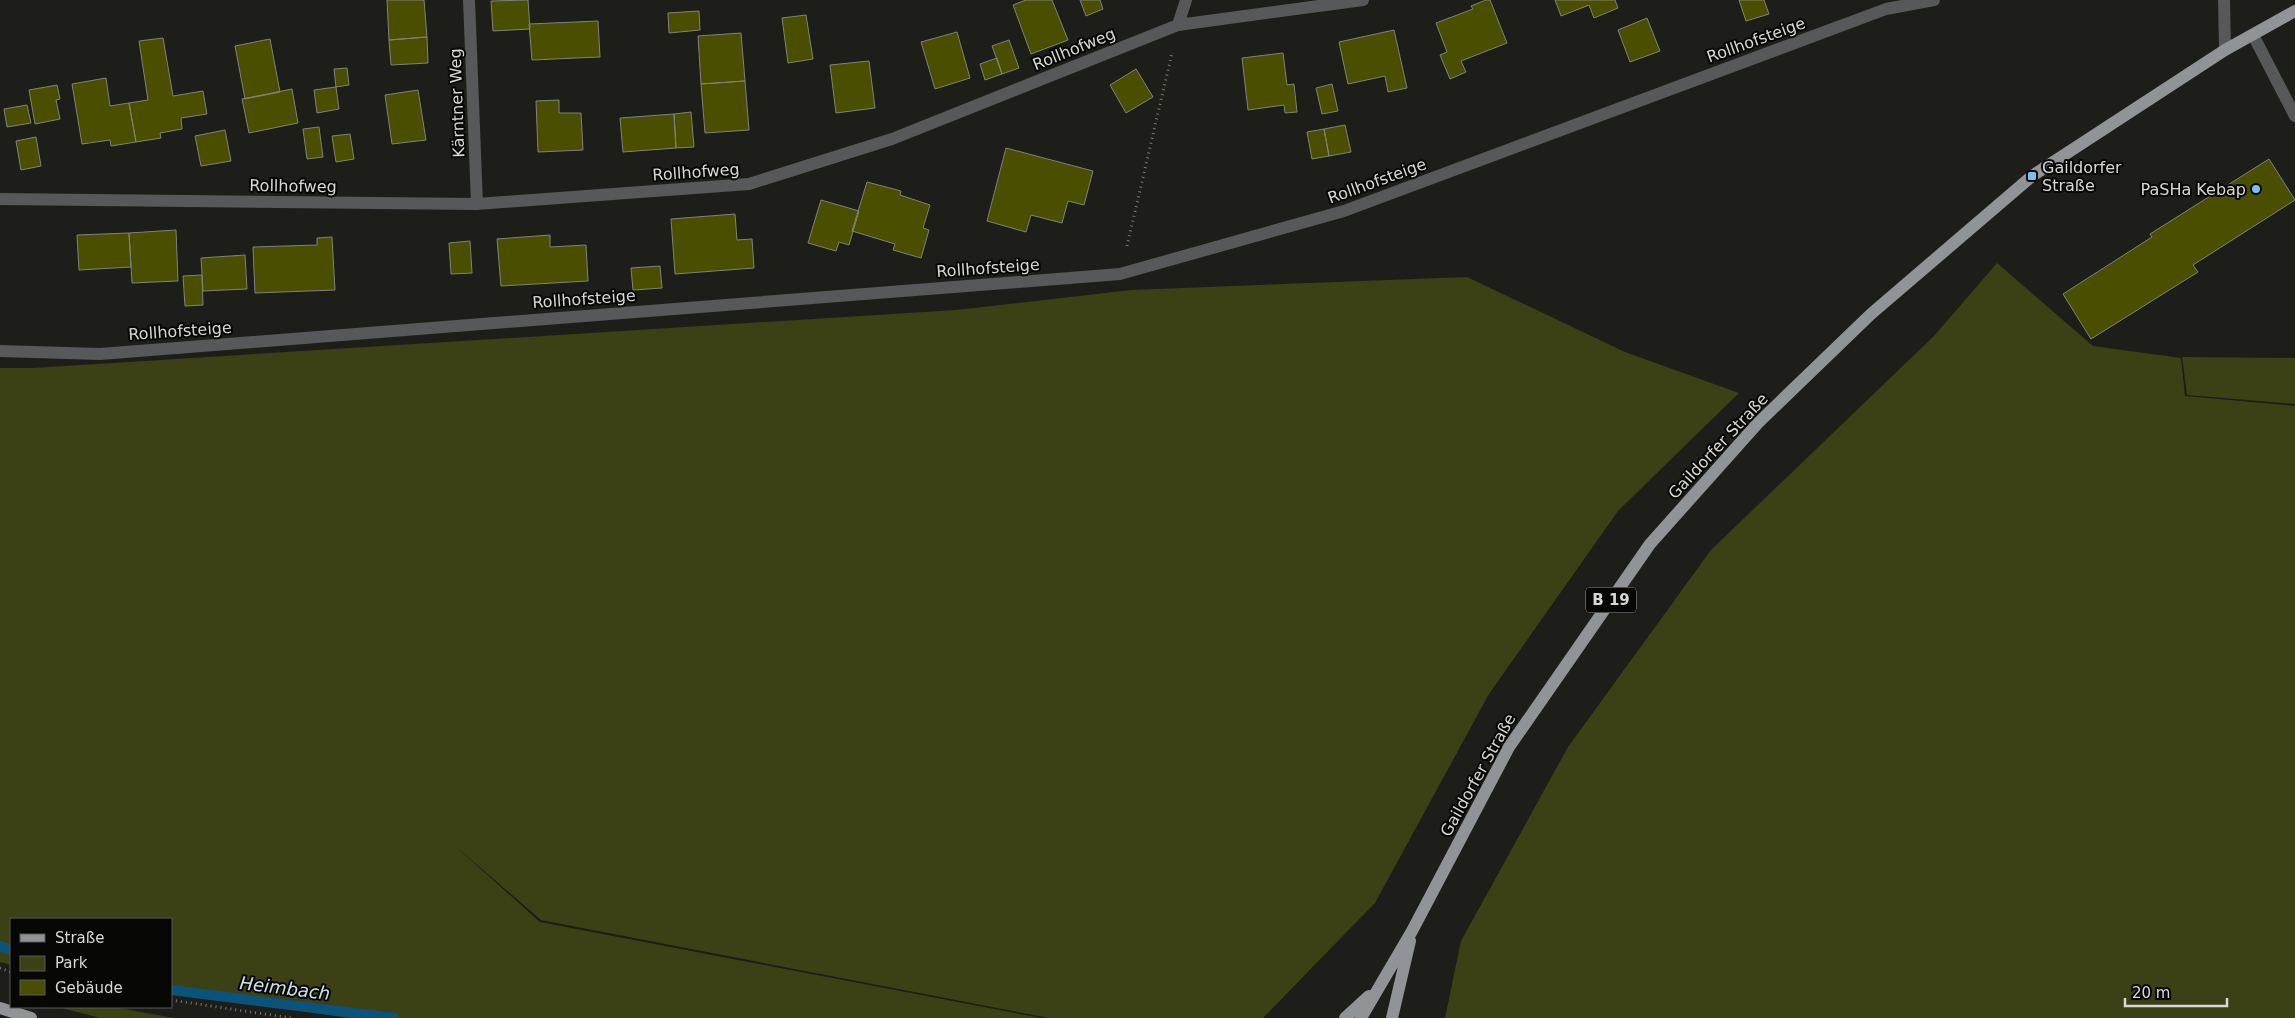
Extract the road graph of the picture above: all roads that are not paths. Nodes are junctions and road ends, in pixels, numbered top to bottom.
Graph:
1 (469, 0) edge
2 (1186, 0) edge
3 (1363, 0) edge
4 (1934, 0) edge
5 (2224, 0) edge
6 (2295, 11) edge
7 (1178, 25) junction
8 (2253, 35) junction
9 (2225, 50) junction
10 (2295, 116) edge
11 (0, 199) edge
12 (477, 204) junction
13 (0, 351) edge
14 (1412, 932) junction
15 (1377, 989) junction
16 (1398, 998) junction
17 (0, 1008) edge
18 (31, 1018) edge
19 (1345, 1018) edge
20 (1361, 1018) edge
21 (1392, 1018) edge
22 (1401, 1018) edge

1 - 12 street, Kärntner Weg
2 - 7 street
3 - 7 street, Rollhofweg
4 - 13 street, Rollhofsteige
5 - 9 street
6 - 8 main road, Gaildorfer Straße / B 19
7 - 12 street, Rollhofweg
8 - 9 main road, Gaildorfer Straße / B 19
8 - 10 street
9 - 14 main road, Gaildorfer Straße / B 19
11 - 12 street, Rollhofweg
14 - 15 main road, Gaildorfer Straße / B 19
14 - 16 main road, Gaildorfer Straße / B 19
15 - 19 main road
15 - 20 main road, Gaildorfer Straße / B 19
16 - 21 main road, Gaildorfer Straße / B 19
16 - 22 main road
17 - 18 main road

